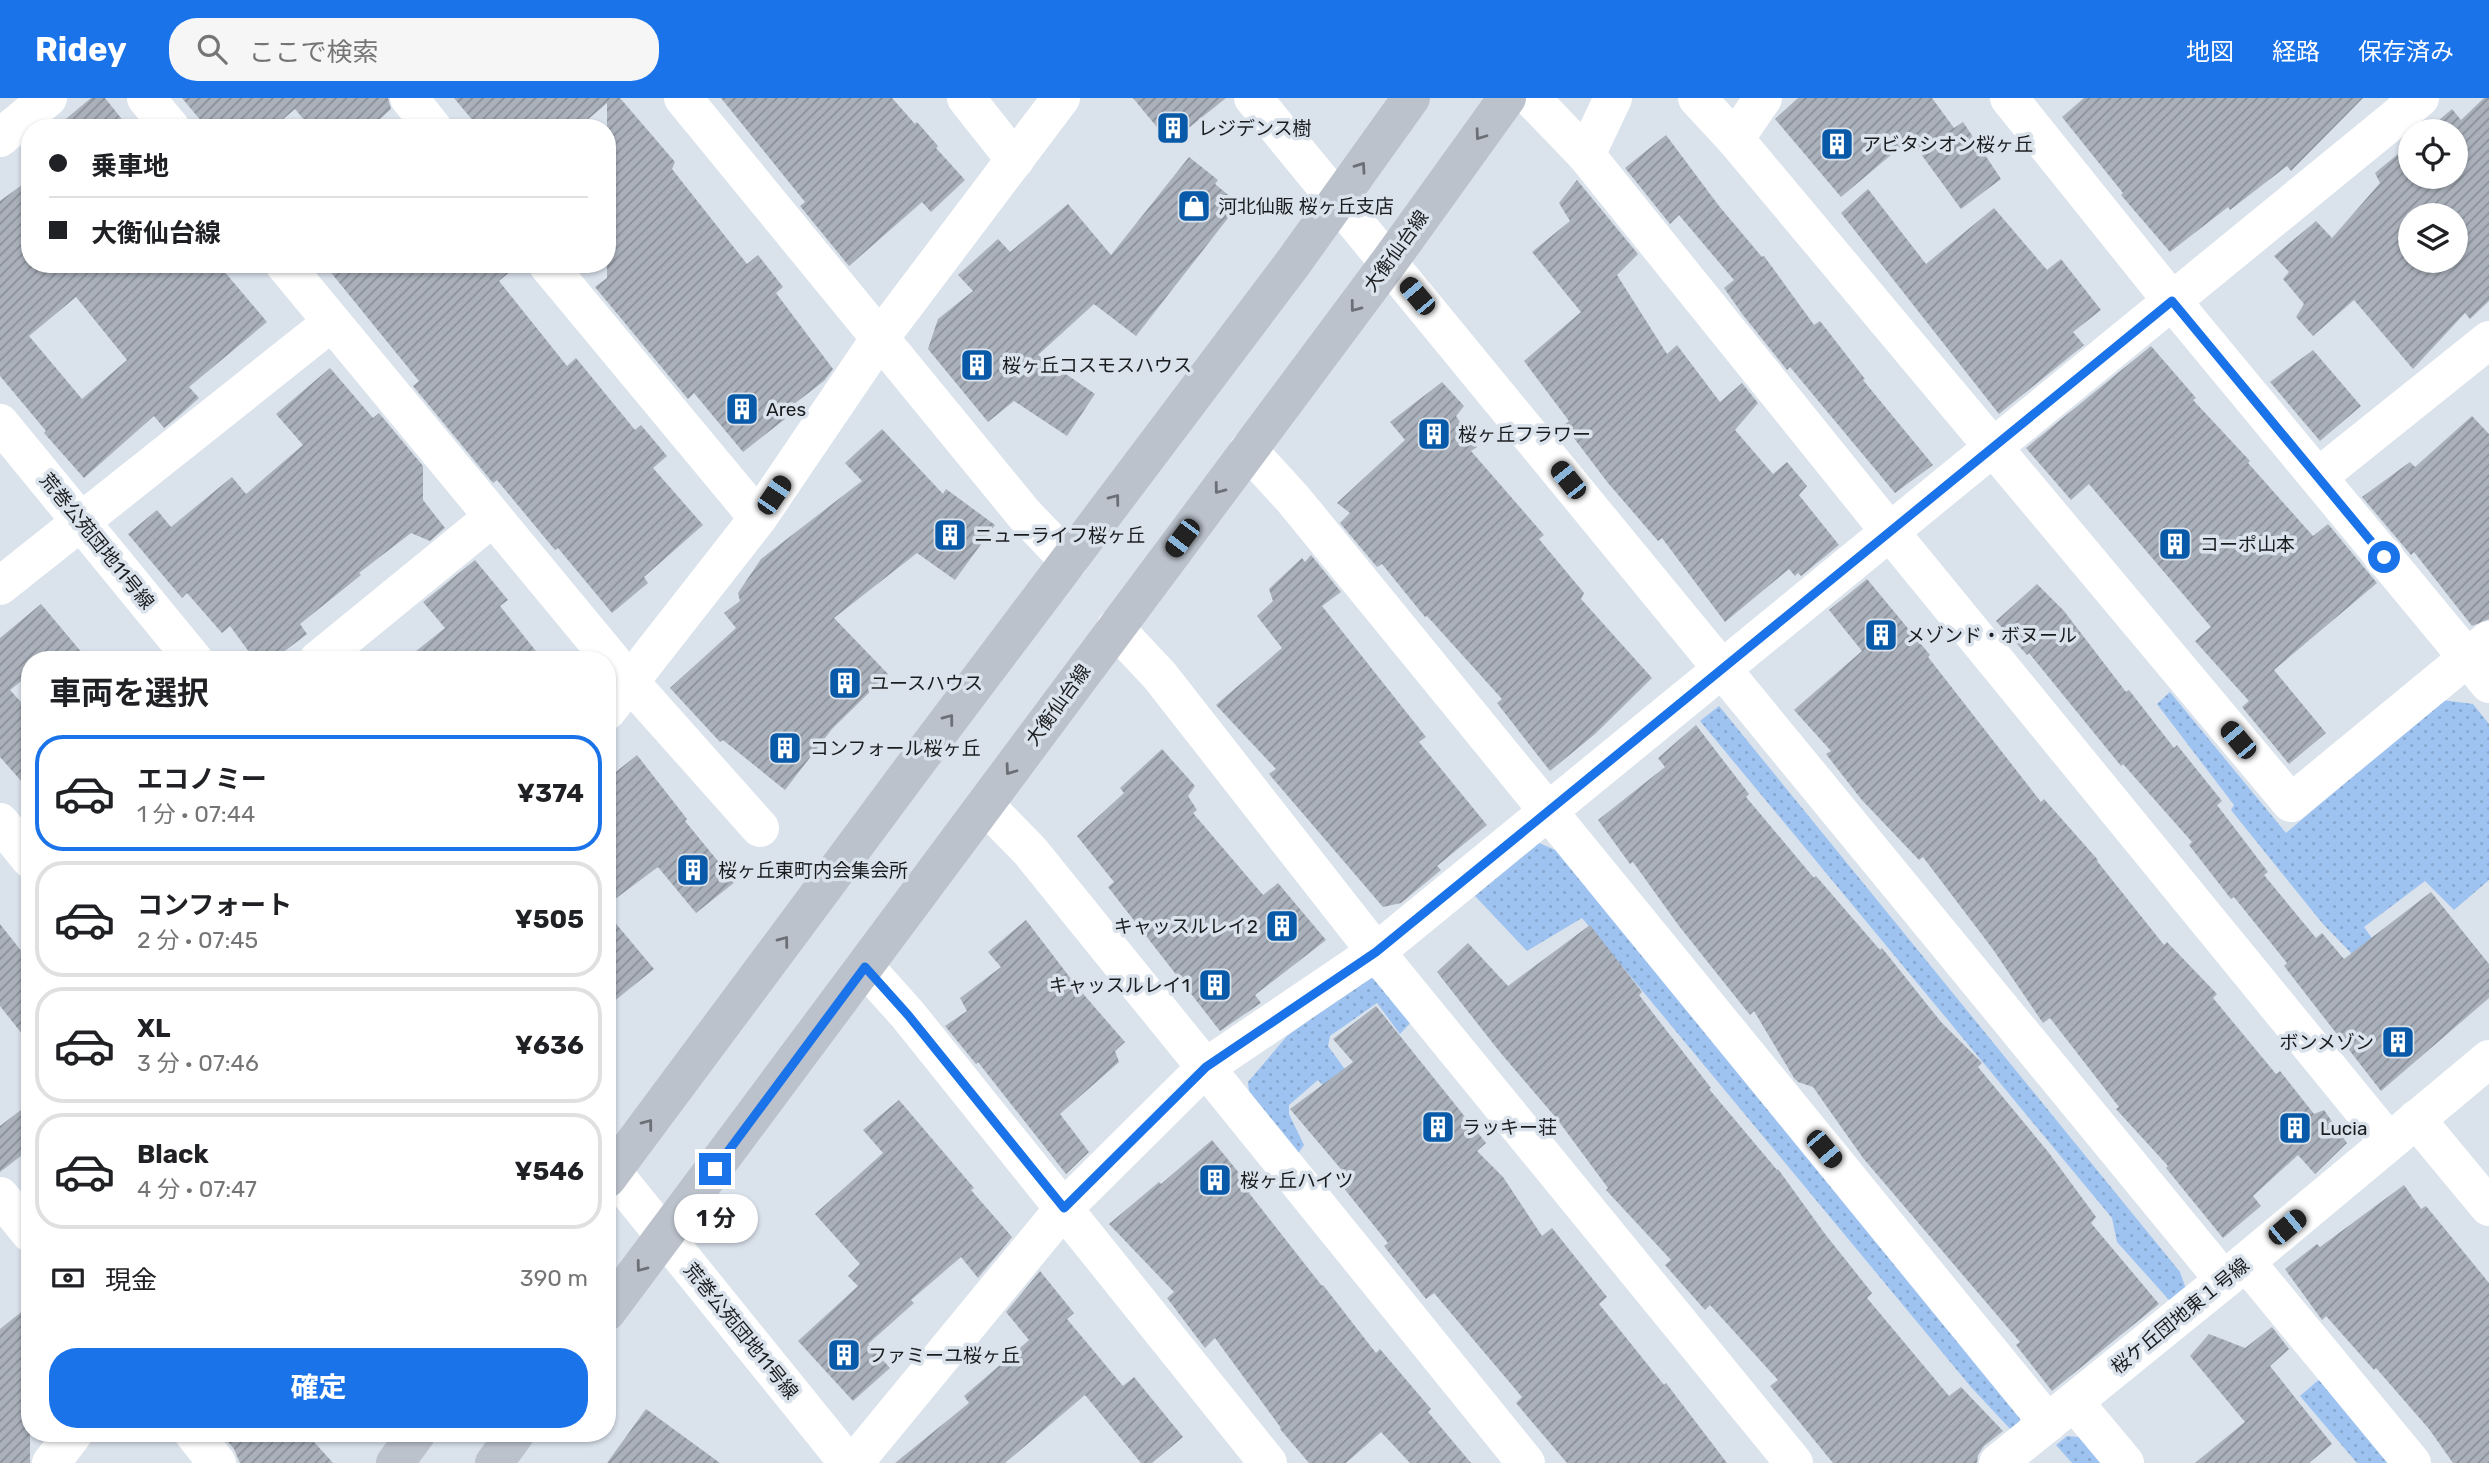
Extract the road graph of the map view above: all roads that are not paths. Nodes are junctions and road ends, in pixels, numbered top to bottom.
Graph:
1 (48, 98) edge
2 (146, 98) edge
3 (409, 98) edge
4 (683, 98) edge
5 (966, 98) edge
6 (1061, 98) edge
7 (1253, 98) edge
8 (1412, 98) edge
9 (1507, 98) edge
10 (1531, 98) edge
11 (1613, 98) edge
12 (1697, 98) edge
13 (1763, 98) edge
14 (2420, 98) edge
15 (2024, 103) edge
16 (23, 119) edge
17 (164, 119) edge
18 (426, 119) edge
19 (21, 120) edge
20 (0, 138) edge
21 (1735, 139) junction
22 (1586, 155) junction
23 (1015, 160) junction
24 (1339, 200) junction
25 (1389, 262) junction
26 (291, 273) edge
27 (554, 273) edge
28 (2172, 301) junction
29 (332, 322) junction
30 (880, 338) junction
31 (2489, 340) edge
32 (0, 422) edge
33 (1993, 447) junction
34 (1248, 450) junction
35 (2318, 477) junction
36 (493, 517) junction
37 (758, 518) junction
38 (82, 523) junction
39 (1890, 532) junction
40 (1069, 561) junction
41 (0, 586) edge
42 (1115, 628) junction
43 (187, 651) edge
44 (329, 651) edge
45 (587, 651) edge
46 (2482, 661) edge
47 (1723, 669) junction
48 (618, 696) edge
49 (985, 805) junction
50 (1548, 812) junction
51 (0, 822) edge
52 (760, 828) dead end
53 (21, 848) edge
54 (1376, 952) junction
55 (865, 967) junction
56 (1206, 1067) junction
57 (2480, 1078) edge
58 (2402, 1130) junction
59 (616, 1163) edge
60 (616, 1180) edge
61 (0, 1196) edge
62 (2489, 1207) edge
63 (1064, 1208) junction
64 (21, 1222) edge
65 (664, 1236) junction
66 (2235, 1271) junction
67 (616, 1300) edge
68 (2061, 1412) junction
69 (67, 1442) edge
70 (200, 1442) edge
71 (410, 1442) edge
72 (509, 1442) edge
73 (1253, 1458) edge
74 (51, 1463) edge
75 (217, 1463) edge
76 (395, 1463) edge
77 (494, 1463) edge
78 (848, 1463) edge
79 (854, 1463) edge
80 (1526, 1463) edge
81 (1794, 1463) edge
82 (1998, 1463) edge
83 (2125, 1463) edge
84 (2413, 1463) edge

1 - 16 street
2 - 17 street
3 - 18 street
4 - 30 street
5 - 23 street
6 - 23 street
7 - 24 street
24 -> 8 main road
9 -> 25 main road, 大衡仙台線
10 - 22 street
11 - 22 street
12 - 21 street
13 - 21 street
14 - 28 street
15 - 28 street
19 - 20 street
21 - 33 street
22 - 39 street
23 - 30 street
24 - 25 street
40 -> 24 main road
25 -> 34 main road, 大衡仙台線
25 - 47 street
26 - 29 street
27 - 37 street
28 - 33 street
28 - 35 street
29 - 36 street
29 - 38 street
30 - 37 street
30 - 40 street
31 - 35 street
32 - 38 street, 荒巻公苑団地11号線
33 - 39 street
33 - 46 street
34 -> 42 main road, 大衡仙台線
34 - 50 street
35 - 46 street
36 - 44 street
36 - 45 street
37 - 48 street
38 - 41 street
38 - 43 street, 荒巻公苑団地11号線
39 - 47 street
39 - 58 street
59 -> 40 main road
42 -> 49 main road, 大衡仙台線
42 - 54 street
47 - 50 street
47 - 66 street
48 - 52 street
49 - 55 main road, 大衡仙台線
49 - 56 street
50 - 54 street
50 - 68 street
51 - 53 street
54 - 56 street
54 - 81 street
55 - 63 street
55 - 65 main road, 大衡仙台線
56 - 63 street
56 - 80 street
57 - 58 street, 桜ケ丘団地東１号線
58 - 62 street
58 - 66 street, 桜ケ丘団地東１号線
60 - 65 street, 荒巻公苑団地11号線
61 - 64 street
63 - 73 street
63 - 79 street
65 -> 67 main road, 大衡仙台線
65 - 78 street, 荒巻公苑団地11号線
66 - 68 street, 桜ケ丘団地東１号線
66 - 84 street
68 - 82 street, 桜ケ丘団地東１号線
68 - 83 street
69 - 74 street
70 - 75 street
71 - 76 main road
72 - 77 main road

